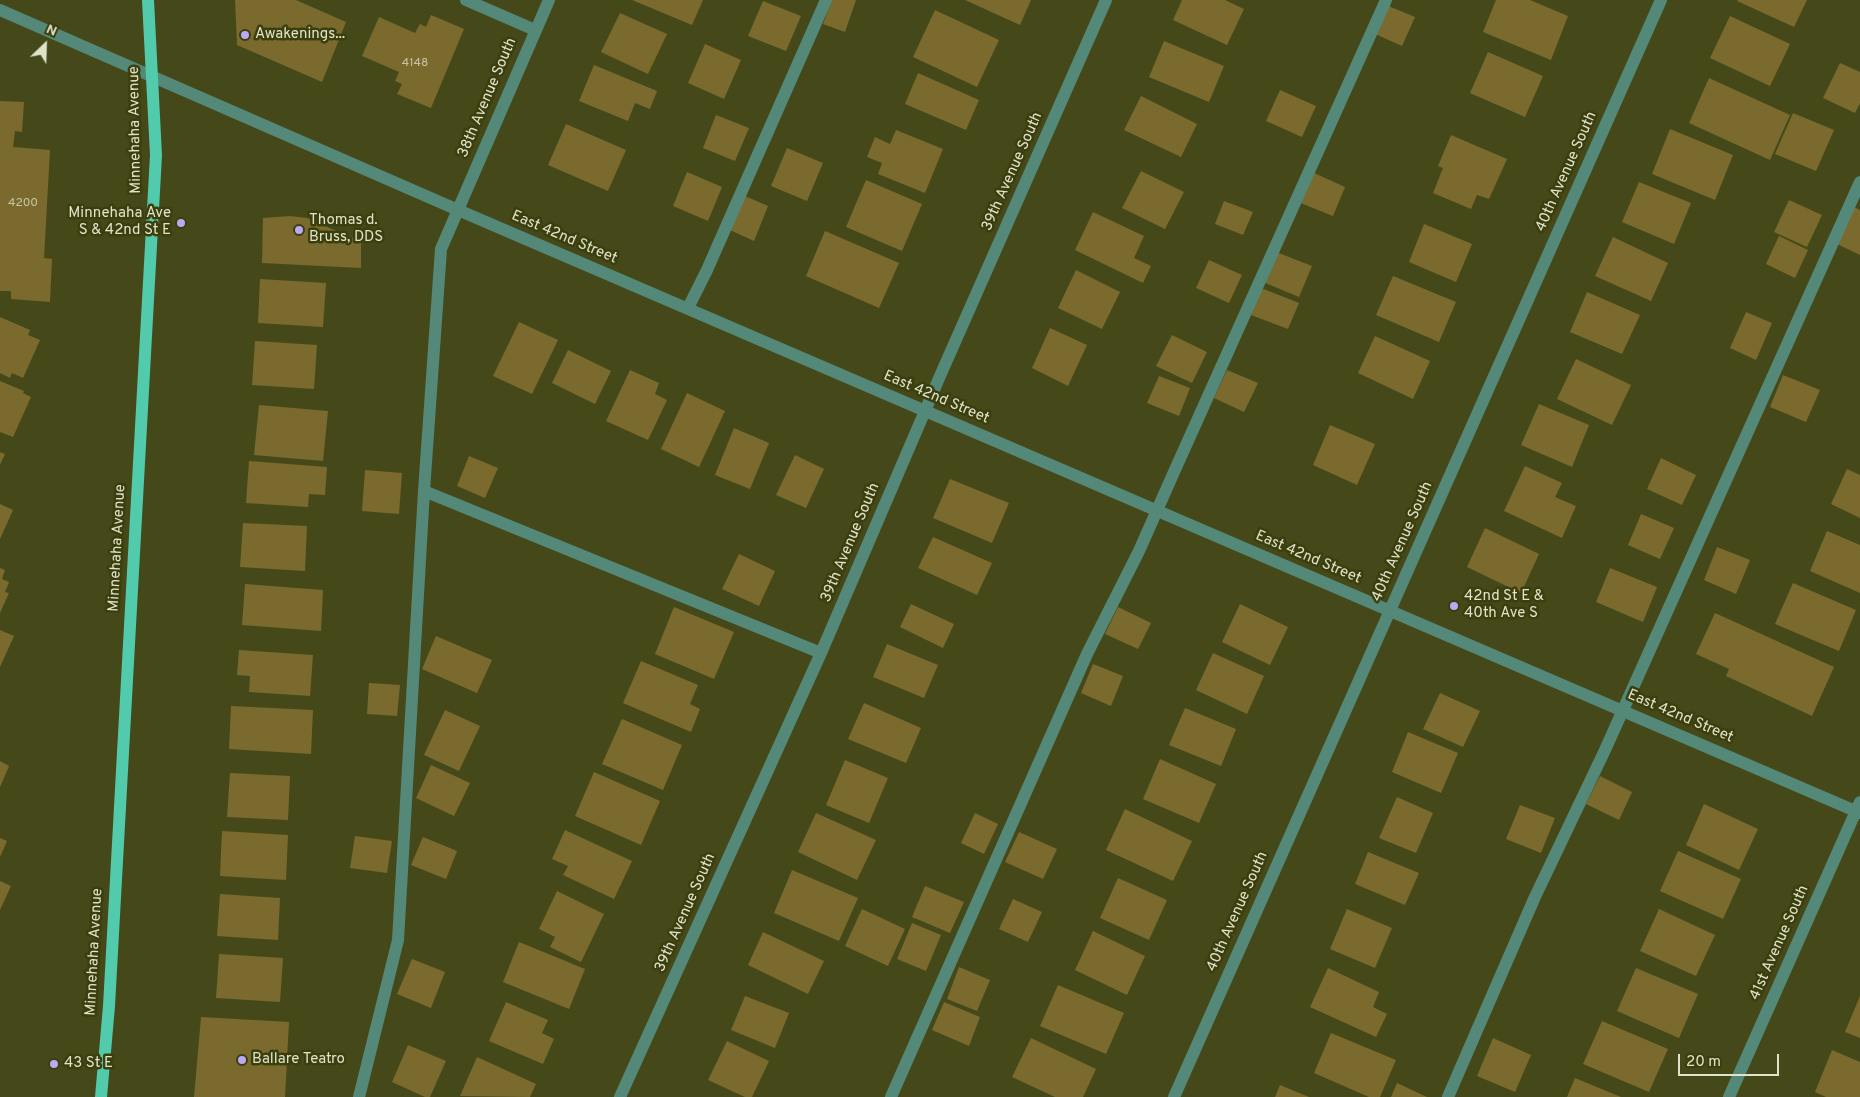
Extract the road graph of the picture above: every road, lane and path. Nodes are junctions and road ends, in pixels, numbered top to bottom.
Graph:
1 (148, 0) edge
2 (466, 0) edge
3 (549, 0) edge
4 (826, 0) edge
5 (1106, 0) edge
6 (1386, 0) edge
7 (1661, 0) edge
8 (0, 10) edge
9 (535, 30) junction
10 (152, 76) junction
11 (1860, 182) edge
12 (458, 210) junction
13 (688, 308) junction
14 (926, 411) junction
15 (424, 491) junction
16 (1158, 511) junction
17 (1390, 611) junction
18 (821, 653) junction
19 (1622, 710) junction
20 (1859, 809) edge
21 (101, 1097) edge
22 (359, 1097) edge
23 (620, 1097) edge
24 (890, 1097) edge
25 (1174, 1097) edge
26 (1448, 1097) edge
27 (1729, 1097) edge

1 - 10 main road, Minnehaha Avenue
2 - 9 street
3 - 9 street, 38th Avenue South
4 - 13 street
5 - 14 street, 39th Avenue South
6 - 16 street
7 - 17 street, 40th Avenue South
8 - 10 street, East 42nd Street
9 - 12 street, 38th Avenue South
10 - 12 street, East 42nd Street
10 - 21 main road, Minnehaha Avenue
11 - 19 street
12 - 13 street, East 42nd Street
12 - 15 street, 38th Avenue South
13 - 14 street, East 42nd Street
14 - 16 street, East 42nd Street
14 - 18 street, 39th Avenue South
15 - 18 street
15 - 22 street, 38th Avenue South
16 - 17 street, East 42nd Street
16 - 24 street
17 - 19 street, East 42nd Street
17 - 25 street, 40th Avenue South
18 - 23 street, 39th Avenue South
19 - 20 street, East 42nd Street
19 - 26 street
20 - 27 street, 41st Avenue South

